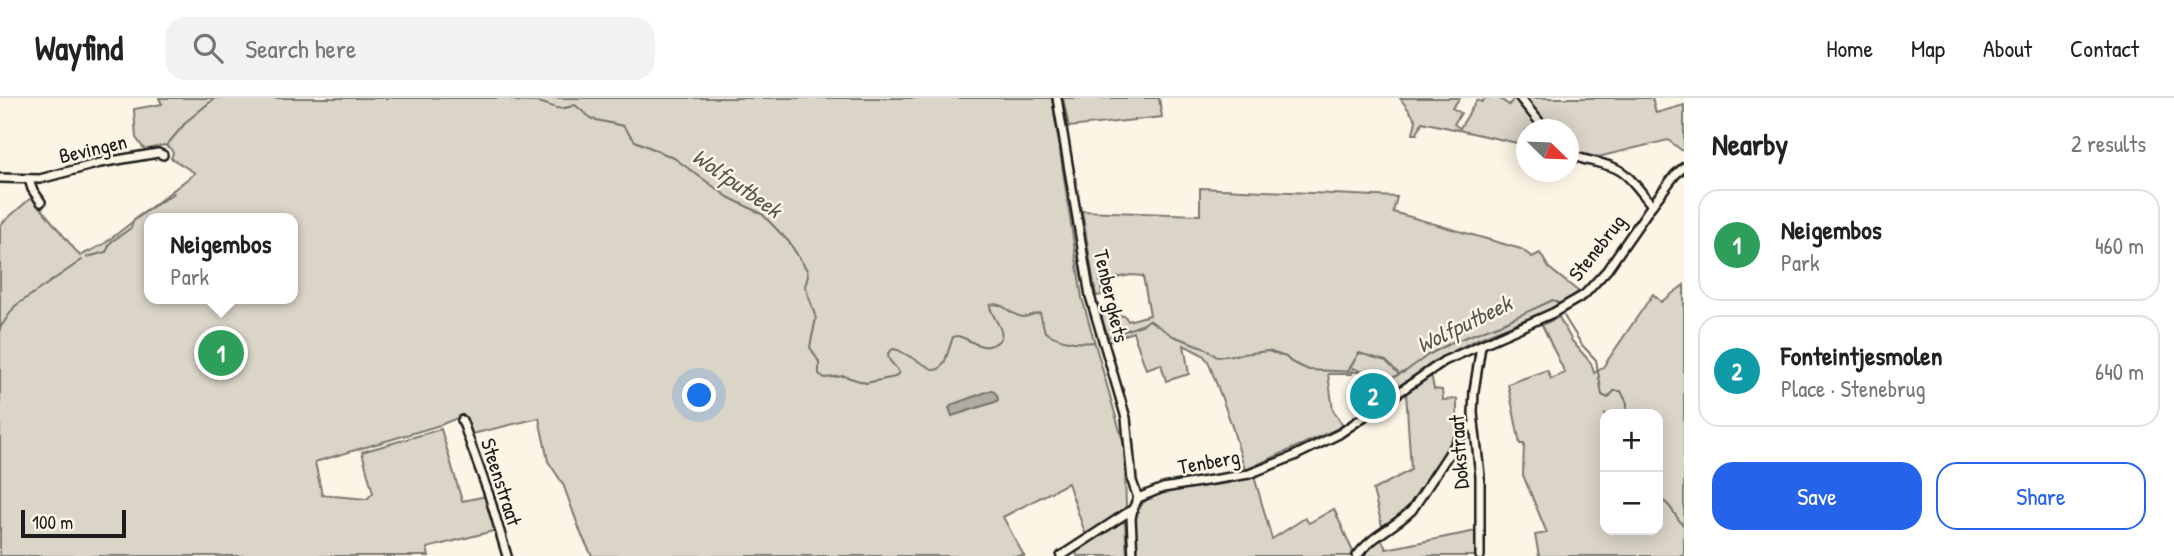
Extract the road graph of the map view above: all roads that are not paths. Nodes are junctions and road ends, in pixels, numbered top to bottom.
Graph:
1 (1057, 98) edge
2 (1520, 98) edge
3 (1537, 119) edge
4 (163, 155) dead end
5 (1579, 157) edge
6 (1684, 167) edge
7 (0, 178) edge
8 (29, 179) junction
9 (41, 202) dead end
10 (1652, 205) junction
11 (1481, 346) junction
12 (462, 420) dead end
13 (1474, 425) junction
14 (1339, 434) joint
15 (1139, 498) junction
16 (1133, 509) junction
17 (507, 556) edge
18 (1061, 556) edge
19 (1133, 556) edge
20 (1357, 556) edge
21 (1480, 556) edge

1 - 15 street, Tenbergkets
2 - 3 street
4 - 8 street, Bevingen
5 - 10 street
6 - 10 street, Stenebrug
7 - 8 street, Bevingen
8 - 9 street
10 - 11 street, Stenebrug
11 - 13 street, Dokstraat
11 - 14 street, Stenebrug
12 - 17 street, Steenstraat
13 - 20 street
13 - 21 street, Dokstraat
14 - 15 street, Tenberg
15 - 16 street
16 - 18 street
16 - 19 street

